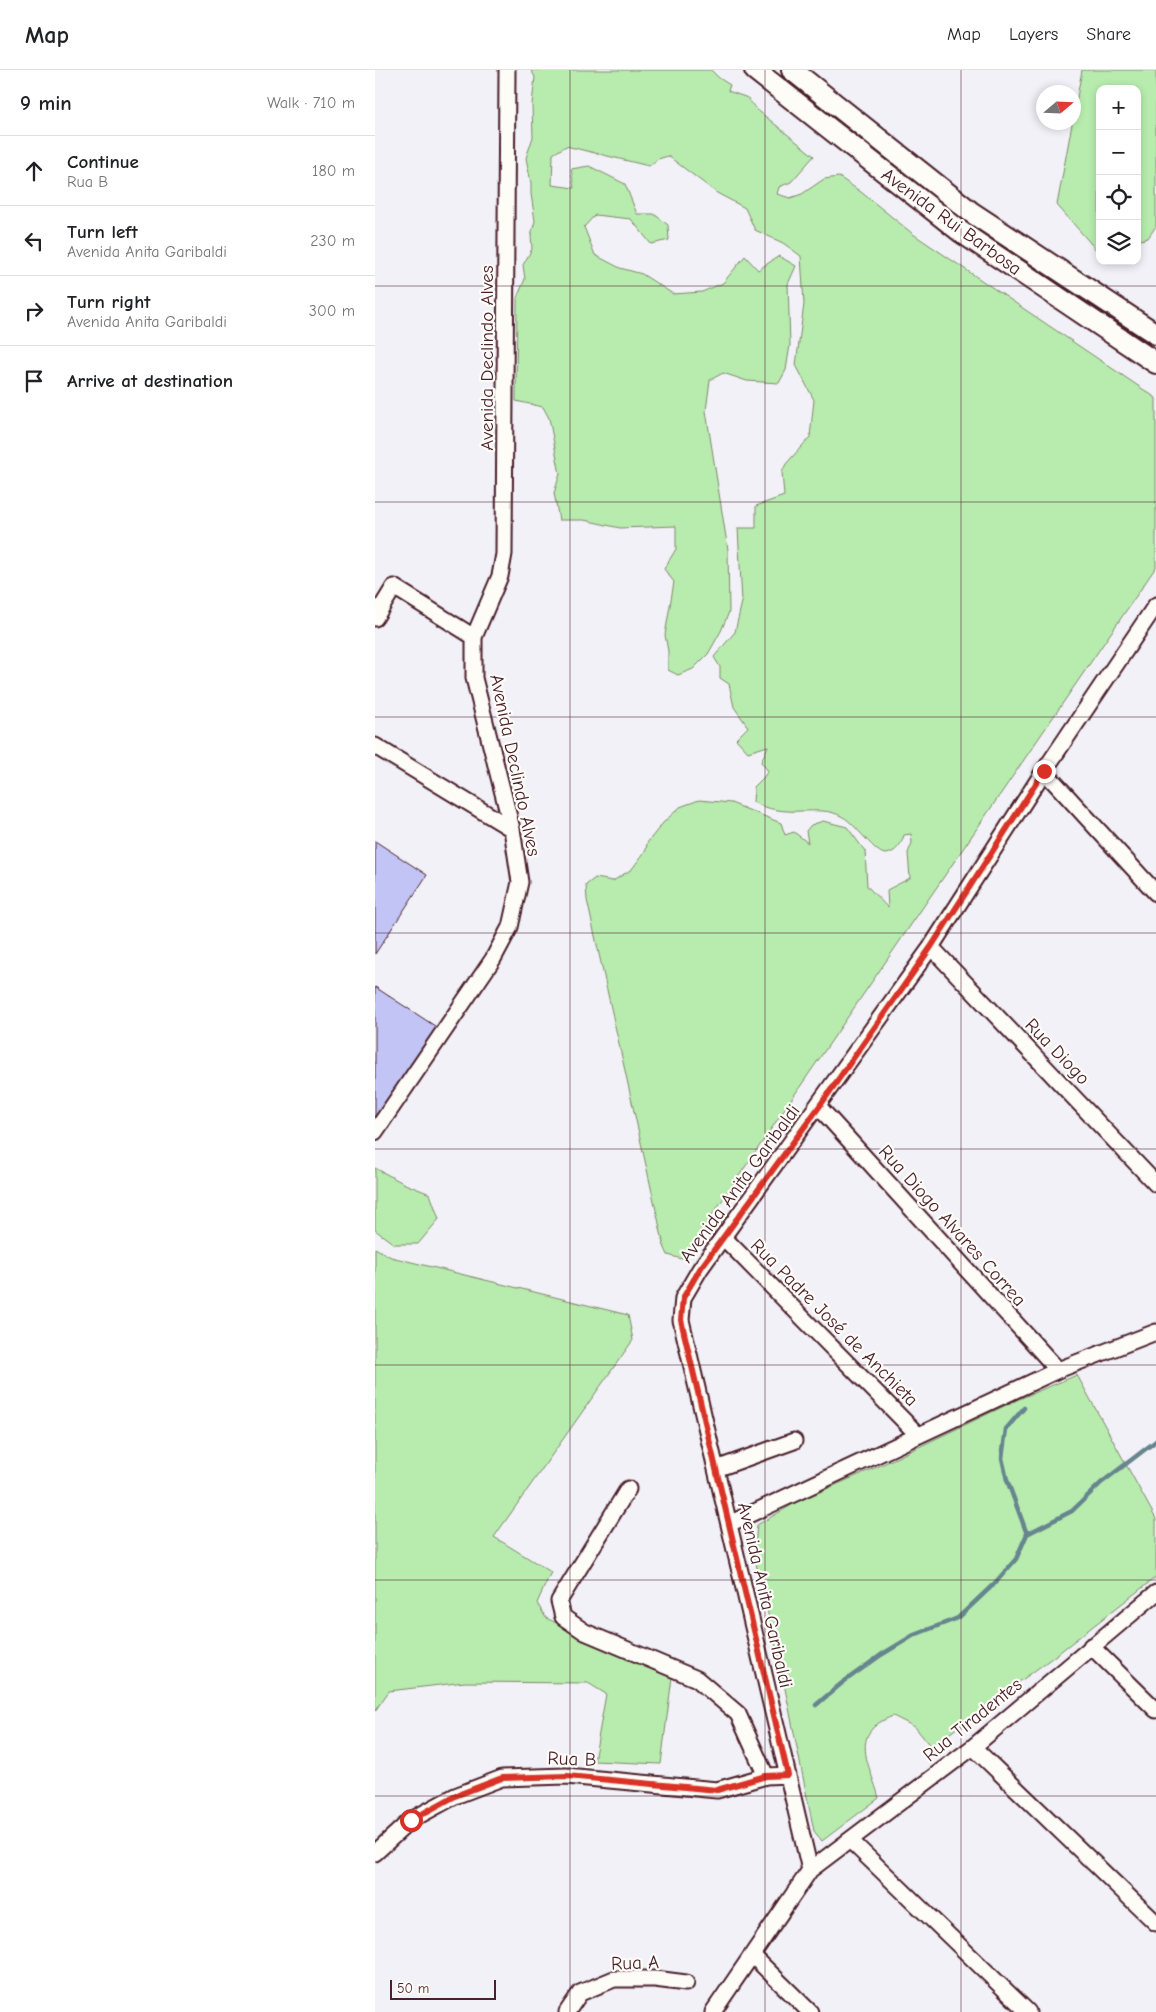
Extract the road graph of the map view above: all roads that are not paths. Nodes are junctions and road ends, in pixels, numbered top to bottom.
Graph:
1 (507, 70) edge
2 (755, 70) edge
3 (792, 70) edge
4 (1156, 334) edge
5 (1156, 363) edge
6 (1155, 608) edge
7 (375, 618) edge
8 (474, 637) junction
9 (375, 746) edge
10 (1044, 771) junction
11 (512, 829) junction
12 (1156, 893) edge
13 (931, 947) junction
14 (819, 1107) junction
15 (375, 1132) edge
16 (1156, 1184) edge
17 (723, 1238) junction
18 (1156, 1332) edge
19 (1058, 1370) junction
20 (917, 1434) junction
21 (794, 1441) dead end
22 (716, 1469) junction
23 (628, 1489) dead end
24 (729, 1524) junction
25 (1156, 1593) edge
26 (1091, 1646) junction
27 (1156, 1710) edge
28 (973, 1747) junction
29 (788, 1775) junction
30 (766, 1776) junction
31 (850, 1840) junction
32 (375, 1853) edge
33 (810, 1870) junction
34 (1156, 1923) edge
35 (752, 1955) junction
36 (686, 1983) dead end
37 (567, 2012) edge
38 (713, 2012) edge
39 (810, 2012) edge
40 (1028, 2012) edge

1 - 8 street, Avenida Declindo Alves
2 - 5 main road, Avenida Rui Barbosa
3 - 4 main road, Avenida Rui Barbosa
6 - 10 street, Avenida Anita Garibaldi
7 - 8 street
8 - 11 street, Avenida Declindo Alves
9 - 11 street
10 - 12 street
10 - 13 street, Avenida Anita Garibaldi
11 - 15 street, Avenida Declindo Alves
13 - 14 street, Avenida Anita Garibaldi
13 - 16 street, Rua Diogo
14 - 17 street, Avenida Anita Garibaldi
14 - 19 street, Rua Diogo Alvares Correa
17 - 20 street, Rua Padre José de Anchieta
17 - 22 street, Avenida Anita Garibaldi
18 - 19 street
19 - 20 street
20 - 24 street
21 - 22 street
22 - 24 street, Avenida Anita Garibaldi
23 - 30 street
24 - 29 street, Avenida Anita Garibaldi
25 - 26 street, Rua Tiradentes
26 - 27 street
26 - 28 street, Rua Tiradentes
28 - 31 street, Rua Tiradentes
28 - 34 street
29 - 30 street, Rua B
29 - 33 street, Avenida Anita Garibaldi
30 - 32 street, Rua B
31 - 33 street, Rua Tiradentes
31 - 40 street
33 - 35 street
35 - 38 street
35 - 39 street
36 - 37 street, Rua A

